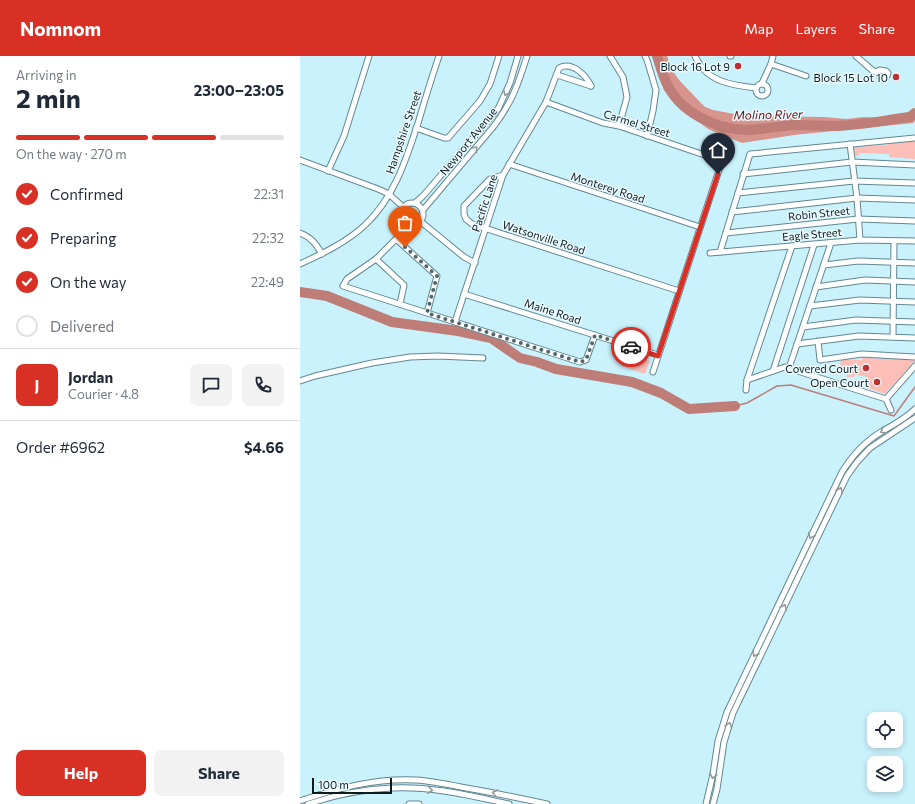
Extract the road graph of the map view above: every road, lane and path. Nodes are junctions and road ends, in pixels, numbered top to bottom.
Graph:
1 (369, 56) edge
2 (439, 56) edge
3 (499, 56) edge
4 (518, 56) edge
5 (527, 56) edge
6 (610, 56) edge
7 (645, 56) edge
8 (695, 56) edge
9 (772, 56) edge
10 (856, 56) edge
11 (771, 64) junction
12 (876, 72) dead end
13 (557, 75) junction
14 (806, 76) dead end
15 (762, 83) junction
16 (756, 88) junction
17 (546, 102) junction
18 (619, 126) junction
19 (416, 128) junction
20 (647, 136) junction
21 (915, 138) edge
22 (850, 144) junction
23 (300, 160) edge
24 (852, 162) junction
25 (509, 164) junction
26 (915, 165) edge
27 (328, 171) junction
28 (743, 174) junction
29 (503, 175) junction
30 (854, 181) junction
31 (915, 183) edge
32 (389, 194) junction
33 (738, 194) junction
34 (857, 198) junction
35 (915, 200) edge
36 (415, 203) junction
37 (403, 206) junction
38 (423, 210) junction
39 (732, 212) junction
40 (858, 219) junction
41 (420, 221) junction
42 (915, 221) edge
43 (486, 228) junction
44 (700, 228) junction
45 (300, 233) edge
46 (726, 233) junction
47 (860, 240) junction
48 (894, 241) junction
49 (915, 241) edge
50 (831, 243) junction
51 (814, 245) junction
52 (792, 246) junction
53 (720, 252) junction
54 (710, 253) dead end
55 (322, 254) junction
56 (376, 259) junction
57 (894, 262) junction
58 (915, 262) edge
59 (475, 263) junction
60 (300, 264) edge
61 (824, 265) junction
62 (894, 281) junction
63 (915, 282) edge
64 (816, 287) junction
65 (679, 291) junction
66 (464, 294) junction
67 (893, 301) junction
68 (915, 302) edge
69 (400, 304) junction
70 (810, 306) junction
71 (427, 313) junction
72 (894, 321) junction
73 (455, 322) junction
74 (915, 322) edge
75 (803, 327) junction
76 (595, 335) junction
77 (893, 336) junction
78 (915, 338) edge
79 (818, 341) junction
80 (797, 344) junction
81 (658, 356) junction
82 (483, 358) dead end
83 (915, 358) edge
84 (915, 366) edge
85 (789, 368) junction
86 (773, 371) junction
87 (653, 372) dead end
88 (300, 380) edge
89 (747, 380) junction
90 (746, 390) dead end
91 (886, 399) junction
92 (915, 409) edge
93 (891, 410) dead end
94 (915, 418) edge
95 (390, 780) junction
96 (391, 788) junction
97 (300, 801) edge
98 (499, 803) edge
99 (308, 804) edge
100 (409, 804) edge
101 (419, 804) edge
102 (509, 804) edge
103 (547, 804) edge
104 (706, 804) edge
105 (713, 804) edge

1 - 27 street
2 - 19 street, Hampshire Street
3 - 19 street
4 -> 36 street, Newport Avenue
38 -> 5 street, Newport Avenue
6 - 18 street
7 - 20 street
8 - 16 street
9 - 11 street
10 - 12 street
11 - 14 street
11 - 15 street
13 - 13 street
13 - 17 street, Pacific Lane
15 - 16 street
15 - 16 street
17 - 18 street, Carmel Street
17 - 25 street, Pacific Lane
18 - 20 street, Carmel Street
19 - 32 street, Hampshire Street
20 - 44 street, Carmel Street
21 - 22 street
22 - 24 street
22 - 28 street
23 - 27 street
24 - 26 street
24 - 28 street
24 - 30 street
25 - 29 street, Pacific Lane
25 - 44 street, Monterey Road
27 - 32 street
28 - 33 street
29 - 43 street, Pacific Lane
29 - 43 street, Watsonville Road
30 - 31 street
30 - 33 street
30 - 34 street
32 - 37 street
32 - 55 street, Hampshire Street
33 - 39 street
34 - 35 street
34 - 39 street
34 - 40 street
36 - 37 street
36 - 38 street
37 - 41 street
38 - 41 street
39 - 46 street
40 - 42 street, Robin Street
40 - 46 street, Robin Street
40 - 47 street
41 - 59 street
43 - 59 street, Pacific Lane
43 - 65 street, Watsonville Road
44 - 65 street
45 - 55 street
46 - 53 street
47 - 48 street, Eagle Street
47 - 50 street, Eagle Street
48 - 49 street, Eagle Street
48 - 57 street
50 - 51 street, Eagle Street
50 - 61 street
51 - 52 street, Eagle Street
51 - 86 street
52 - 53 street, Eagle Street
52 - 89 street
53 - 54 street, Eagle Street
55 - 60 street, Hampshire Street
56 - 69 street
56 - 69 street
56 - 71 street
57 - 58 street
57 - 61 street
57 - 62 street
59 - 66 street, Pacific Lane
61 - 64 street
62 - 63 street
62 - 64 street
62 - 67 street
64 - 70 street
65 - 81 street
66 - 73 street, Pacific Lane
66 - 76 street, Maine Road
67 - 68 street
67 - 70 street
67 - 72 street
69 - 71 street
70 - 75 street
71 - 73 street
72 - 74 street
72 - 75 street
72 - 77 street
73 - 76 street
75 - 80 street
76 - 81 street, Maine Road
77 - 78 street
77 - 79 street
79 - 80 street
79 - 83 street
80 - 85 street
81 - 87 street
82 - 88 street
84 - 91 street
85 - 86 street
85 - 91 street
86 - 89 street
89 - 90 street
91 - 93 street
92 -> 104 street
105 -> 94 street
95 - 96 street
95 - 97 street
103 -> 95 street
96 -> 98 street
96 - 99 street
98 - 102 street
100 - 101 street

